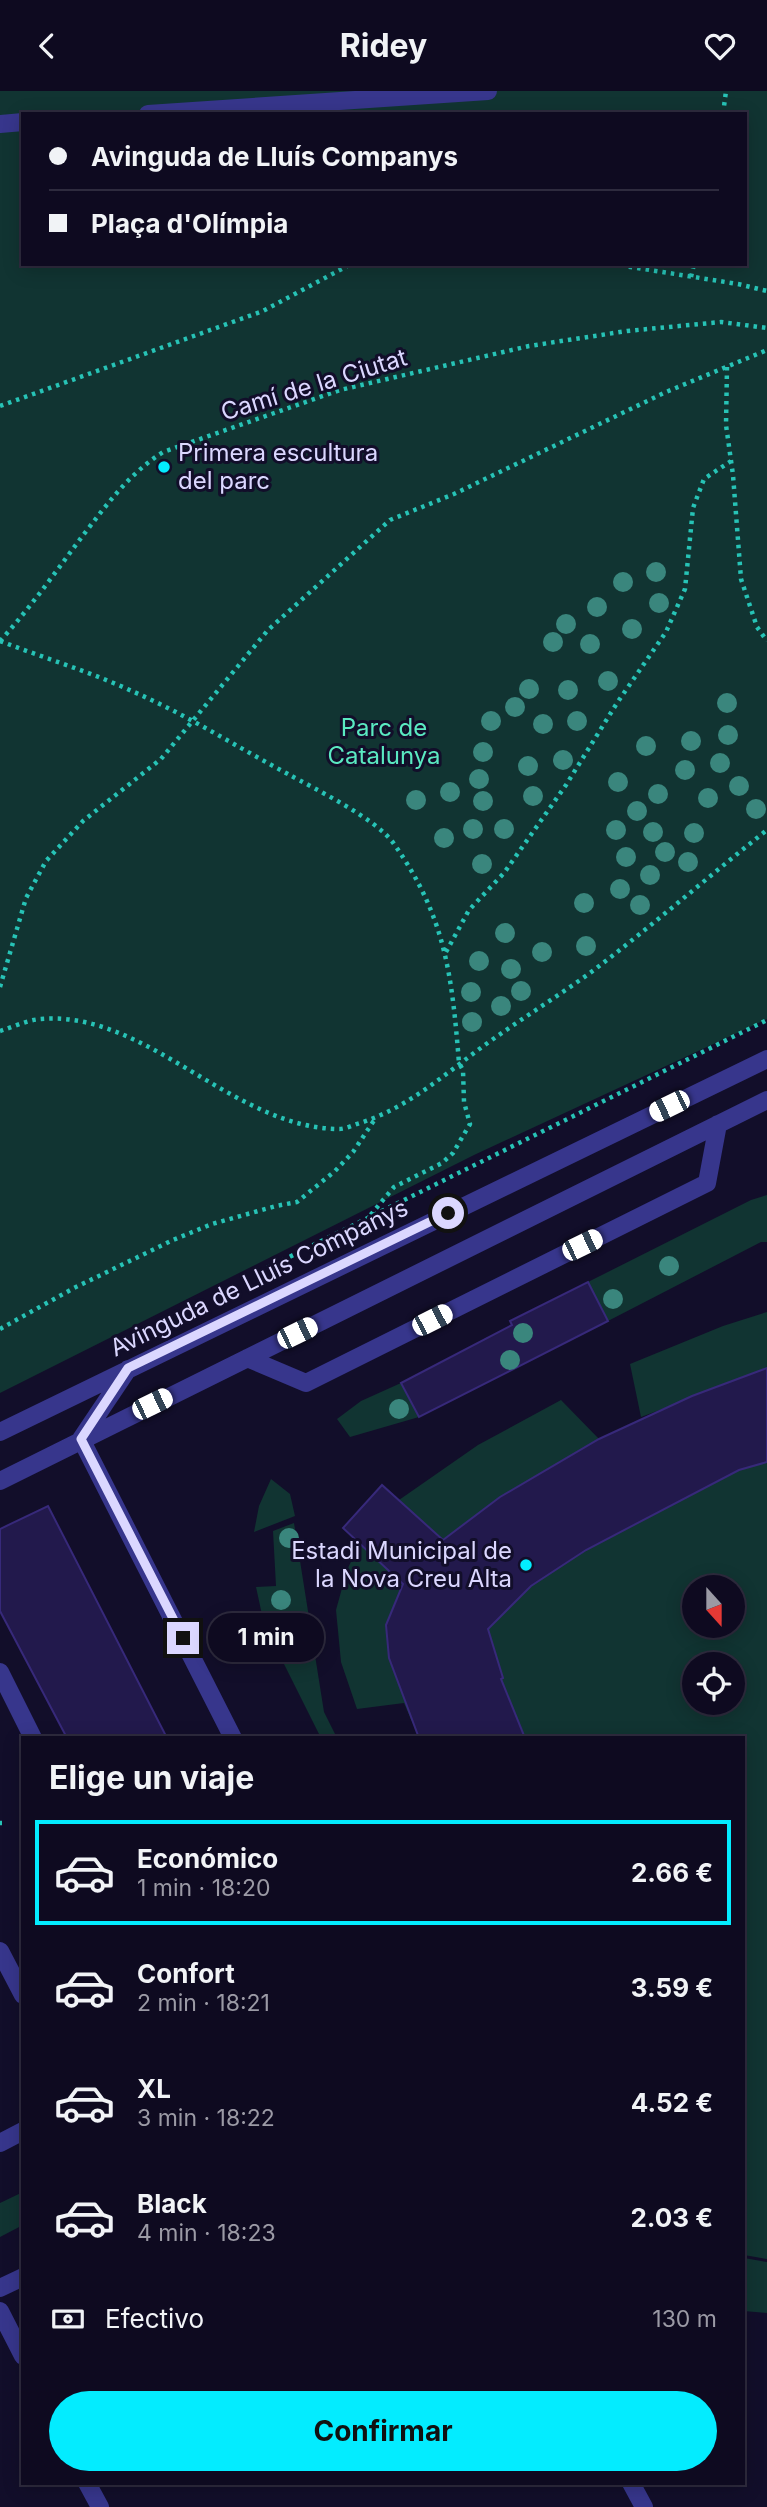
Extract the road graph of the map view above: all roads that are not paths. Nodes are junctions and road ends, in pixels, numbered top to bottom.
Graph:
1 (488, 91) edge
2 (178, 112) edge
3 (21, 122) edge
4 (0, 124) edge
5 (767, 1059) edge
6 (767, 1100) edge
7 (718, 1124) junction
8 (247, 1358) junction
9 (128, 1368) junction
10 (0, 1432) edge
11 (81, 1439) junction
12 (0, 1481) edge
13 (0, 1672) edge
14 (32, 1736) edge
15 (232, 1736) edge
16 (0, 1951) edge
17 (21, 1991) edge
18 (21, 2132) edge
19 (0, 2143) edge
20 (21, 2278) edge
21 (0, 2288) edge
22 (0, 2311) edge
23 (21, 2352) edge
24 (89, 2485) edge
25 (633, 2485) edge
26 (100, 2507) edge
27 (644, 2507) edge

1 - 2 street
3 - 4 street
5 - 9 street, Avinguda de Lluís Companys
6 - 7 street
7 - 8 street
7 - 8 street
8 - 11 street
9 - 10 street, Avinguda de Lluís Companys
9 - 11 street
11 - 12 street
11 - 15 street
13 - 14 street
16 - 17 street
18 - 19 street
20 - 21 street
22 - 23 street
24 - 26 street
25 - 27 street

